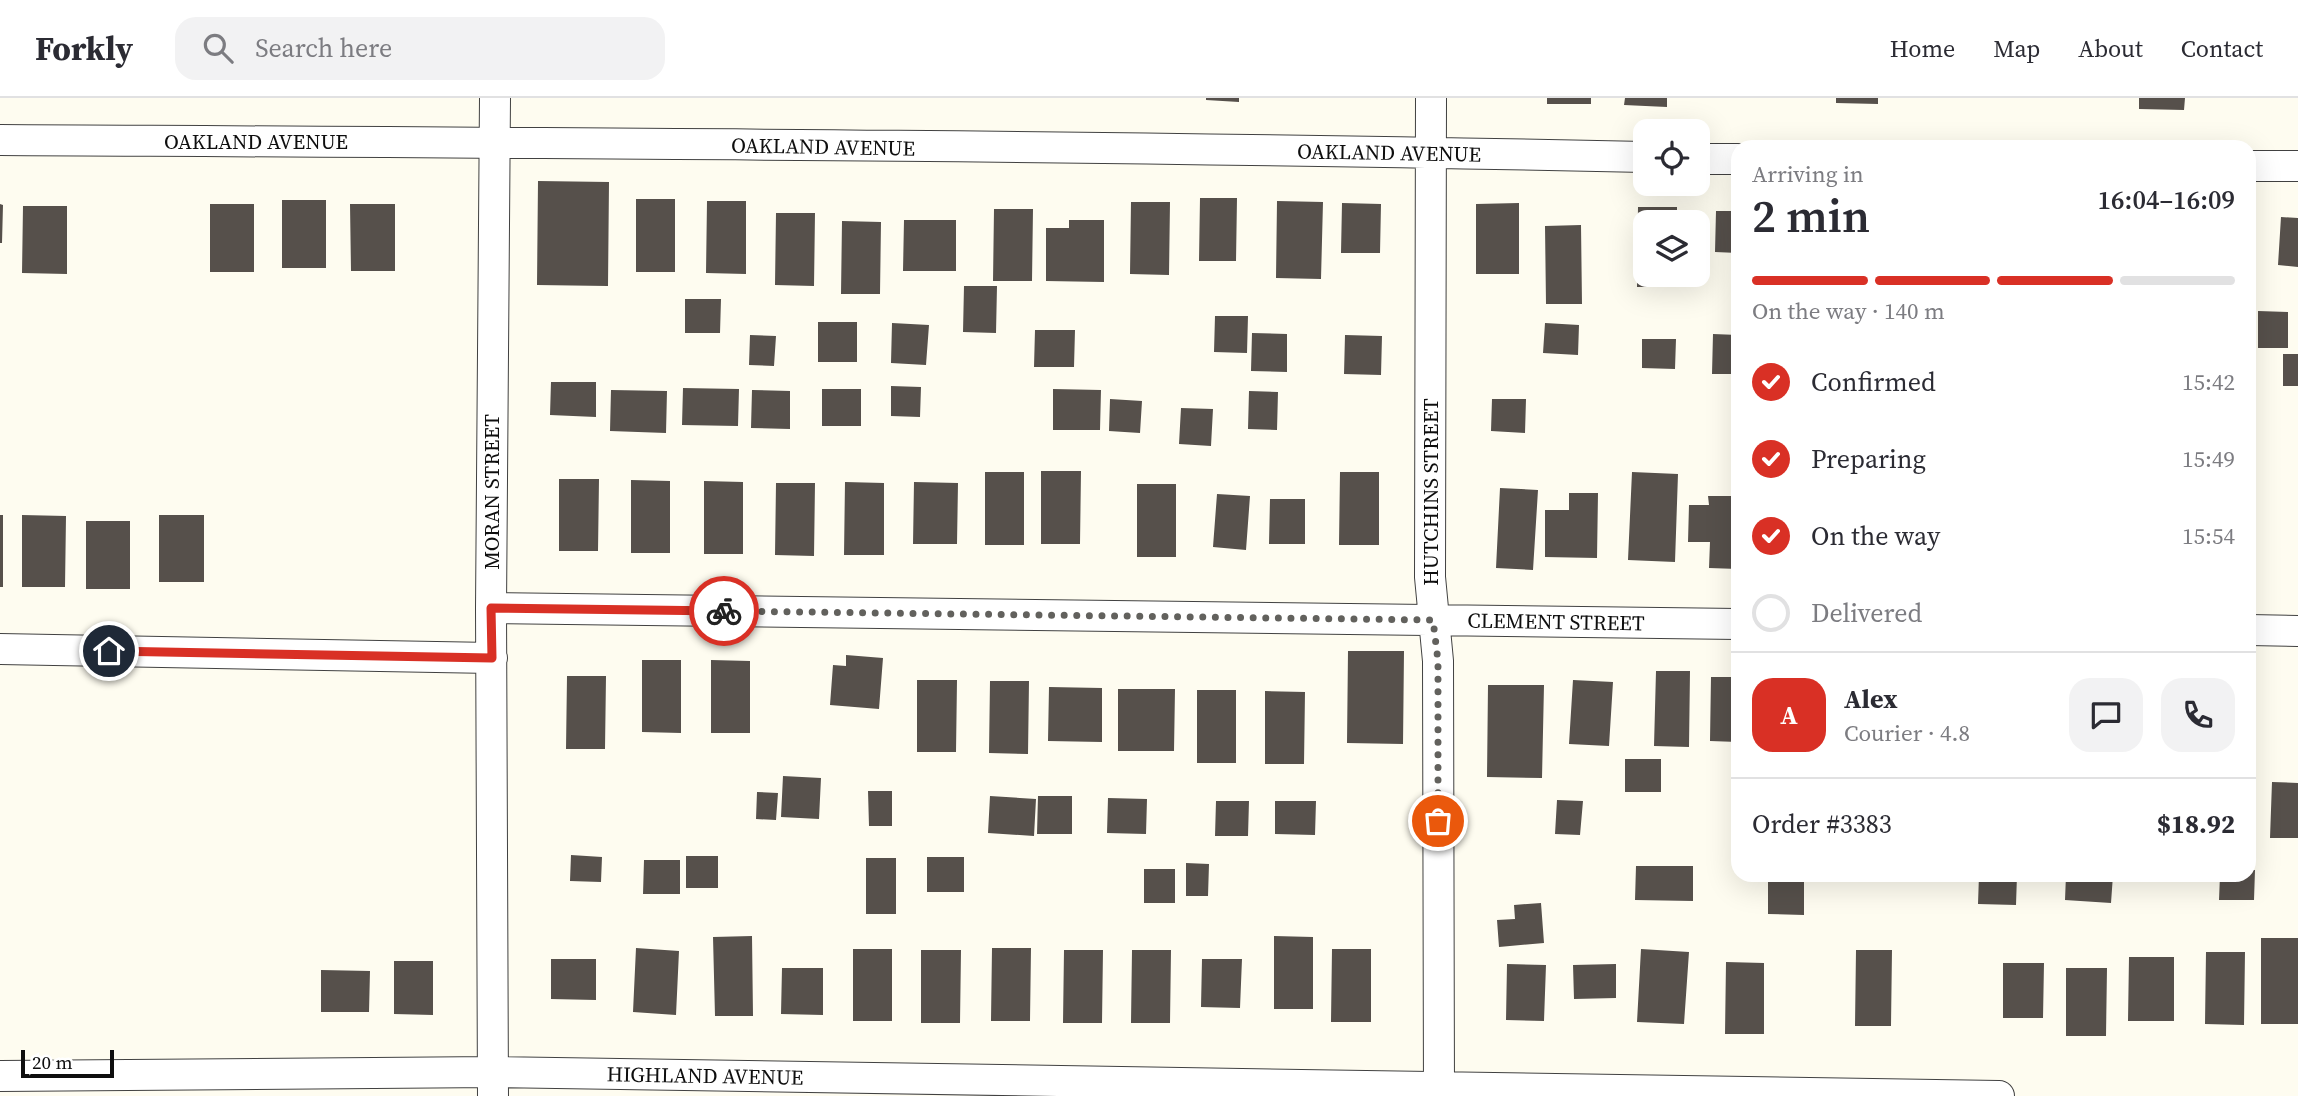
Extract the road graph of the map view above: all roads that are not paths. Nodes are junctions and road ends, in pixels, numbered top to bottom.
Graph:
1 (495, 98) edge
2 (1432, 98) edge
3 (0, 141) edge
4 (494, 143) junction
5 (1431, 153) junction
6 (1633, 157) edge
7 (1710, 159) edge
8 (1731, 159) edge
9 (2256, 166) edge
10 (2298, 166) edge
11 (491, 608) junction
12 (1433, 620) junction
13 (1731, 624) edge
14 (2256, 630) edge
15 (2298, 631) edge
16 (0, 649) edge
17 (492, 658) junction
18 (0, 1076) edge
19 (493, 1084) edge
20 (1439, 1092) edge
21 (1999, 1096) edge

1 - 4 street, MORAN STREET
2 - 5 street, HUTCHINS STREET
3 - 4 street, OAKLAND AVENUE
4 - 5 street, OAKLAND AVENUE
4 - 11 street, MORAN STREET
5 - 6 street, OAKLAND AVENUE
5 - 12 street, HUTCHINS STREET
7 - 8 street
9 - 10 street
11 - 12 street, CLEMENT STREET
11 - 17 street, MORAN STREET
12 - 13 street, CLEMENT STREET
12 - 20 street, HUTCHINS STREET
14 - 15 street
16 - 17 street
17 - 19 street, MORAN STREET
18 - 19 street, HIGHLAND AVENUE
19 - 20 street, HIGHLAND AVENUE
20 - 21 street, HIGHLAND AVENUE

